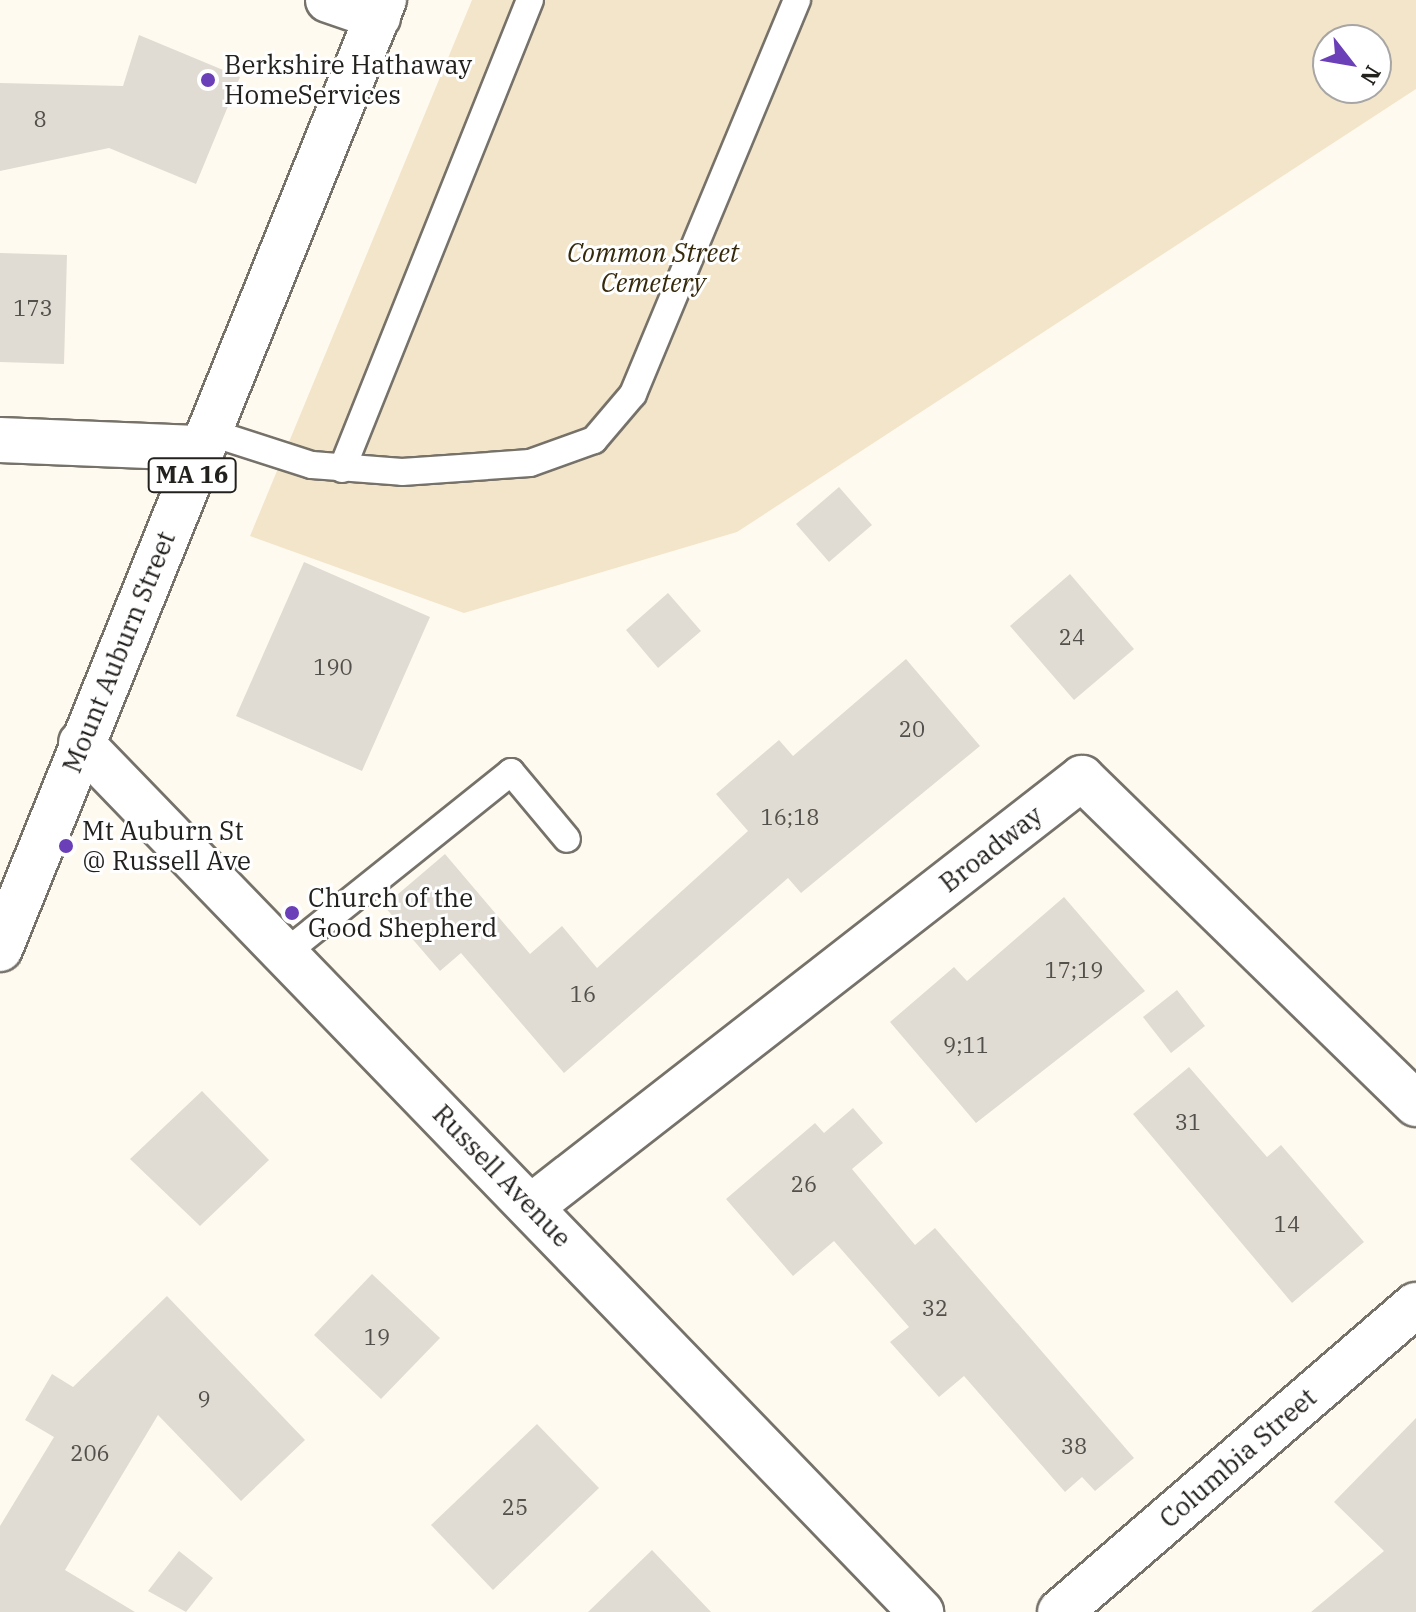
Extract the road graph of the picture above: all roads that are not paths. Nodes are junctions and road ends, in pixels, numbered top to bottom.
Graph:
1 (328, 0) edge
2 (530, 0) edge
3 (797, 0) edge
4 (381, 9) edge
5 (0, 440) edge
6 (206, 440) junction
7 (342, 469) junction
8 (81, 743) junction
9 (567, 839) dead end
10 (0, 949) edge
11 (284, 954) junction
12 (1416, 1104) edge
13 (532, 1206) junction
14 (1416, 1305) edge
15 (921, 1612) edge
16 (1060, 1612) edge

1 - 4 street
2 - 7 lane
3 - 7 lane
4 - 6 street, Mount Auburn Street / MA 16
5 - 6 street
6 - 7 lane
6 - 8 street, Mount Auburn Street / MA 16
8 - 10 street, Mount Auburn Street / MA 16
8 - 11 street, Russell Avenue
9 - 11 lane
11 - 13 street, Russell Avenue
12 - 13 street, Broadway
13 - 15 street, Russell Avenue
14 - 16 street, Columbia Street

